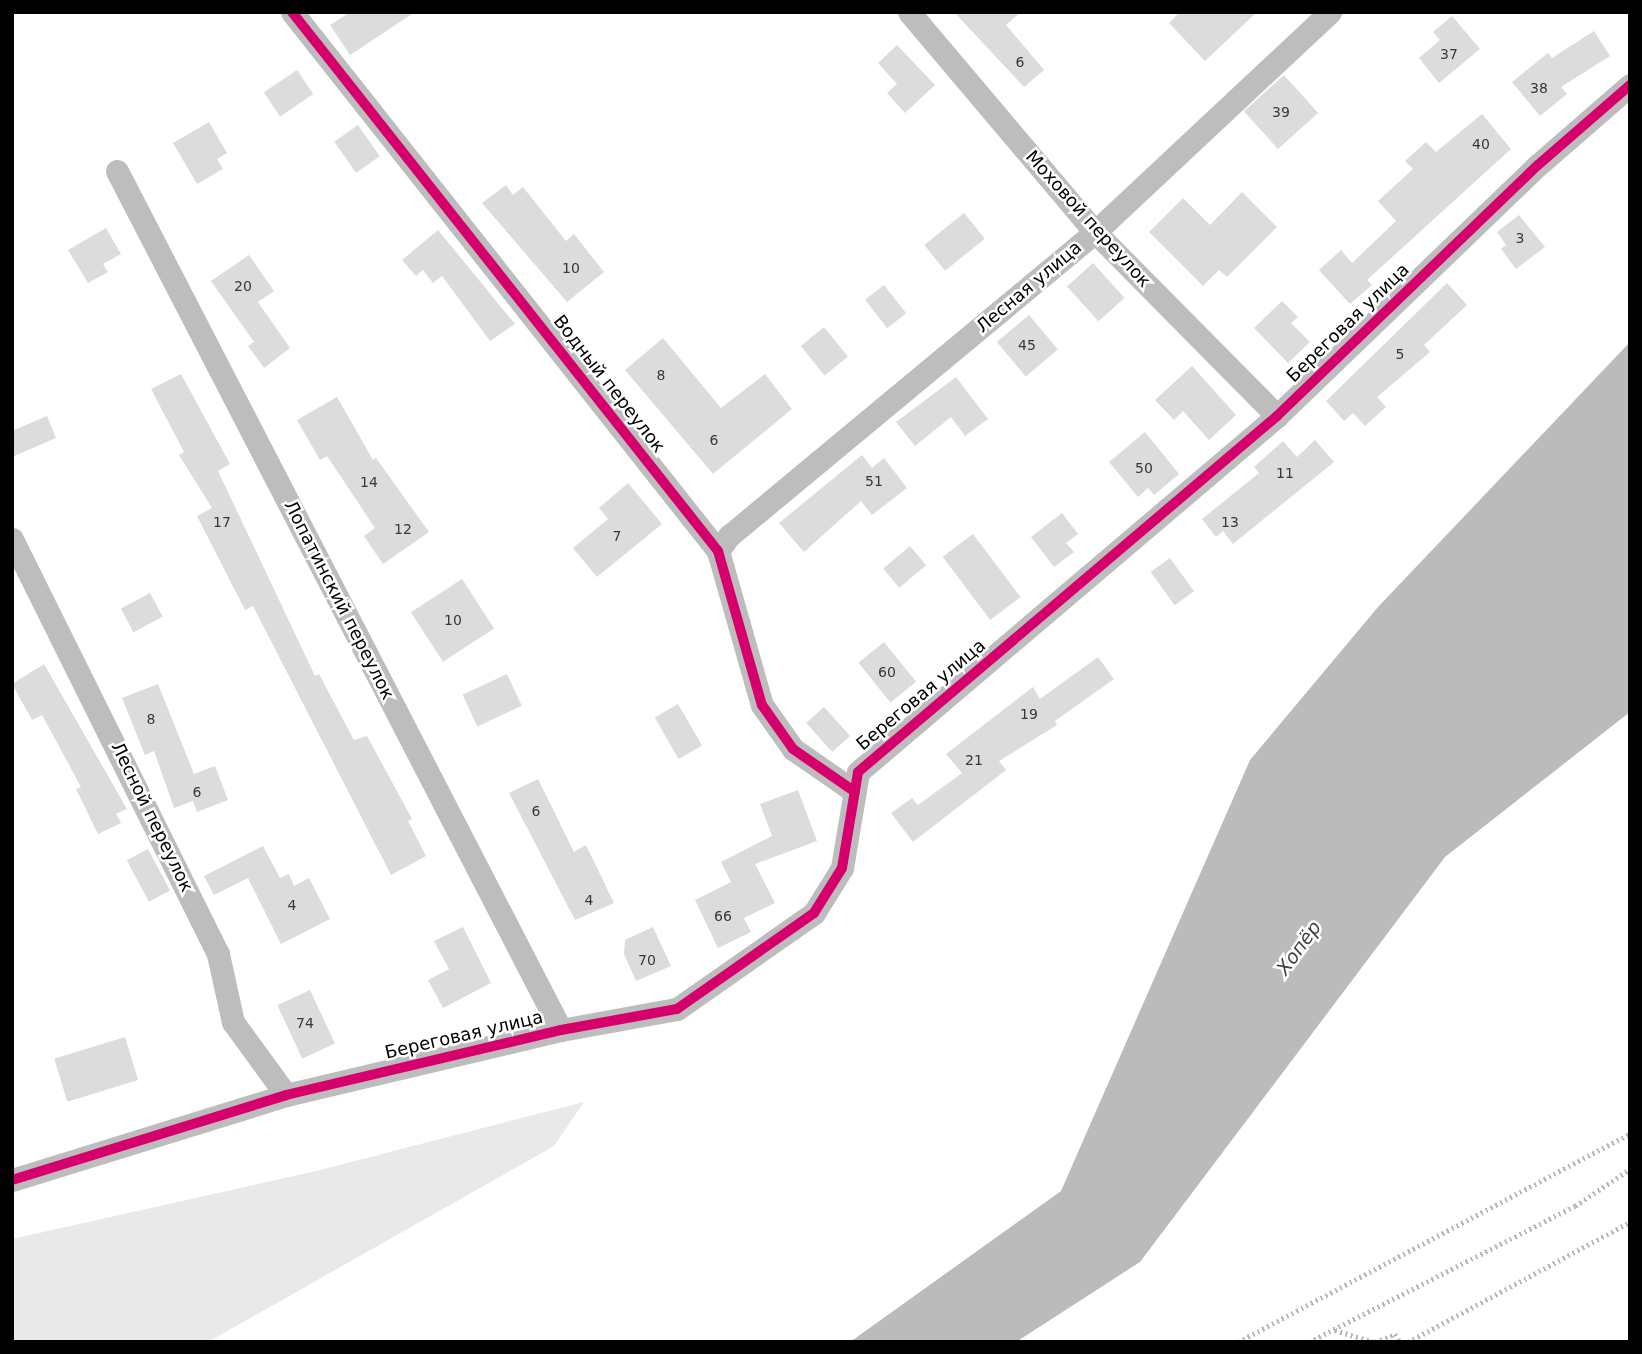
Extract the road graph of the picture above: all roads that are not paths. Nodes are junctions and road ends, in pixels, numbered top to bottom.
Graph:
1 (292, 12) edge
2 (909, 12) edge
3 (1330, 12) edge
4 (1630, 85) edge
5 (117, 171) dead end
6 (1096, 232) junction
7 (1277, 416) junction
8 (12, 539) edge
9 (718, 551) junction
10 (855, 792) junction
11 (561, 1030) junction
12 (286, 1095) junction
13 (12, 1180) edge

1 - 9 street, Водный переулок
2 - 6 street, Моховой переулок
3 - 6 street, Лесная улица
4 - 7 street, Береговая улица
5 - 11 street, Лопатинский переулок
6 - 7 street, Моховой переулок
6 - 9 street, Лесная улица
7 - 10 street, Береговая улица
8 - 12 street, Лесной переулок
9 - 10 street, Водный переулок
10 - 11 street, Береговая улица
11 - 12 street, Береговая улица
12 - 13 street, Береговая улица

